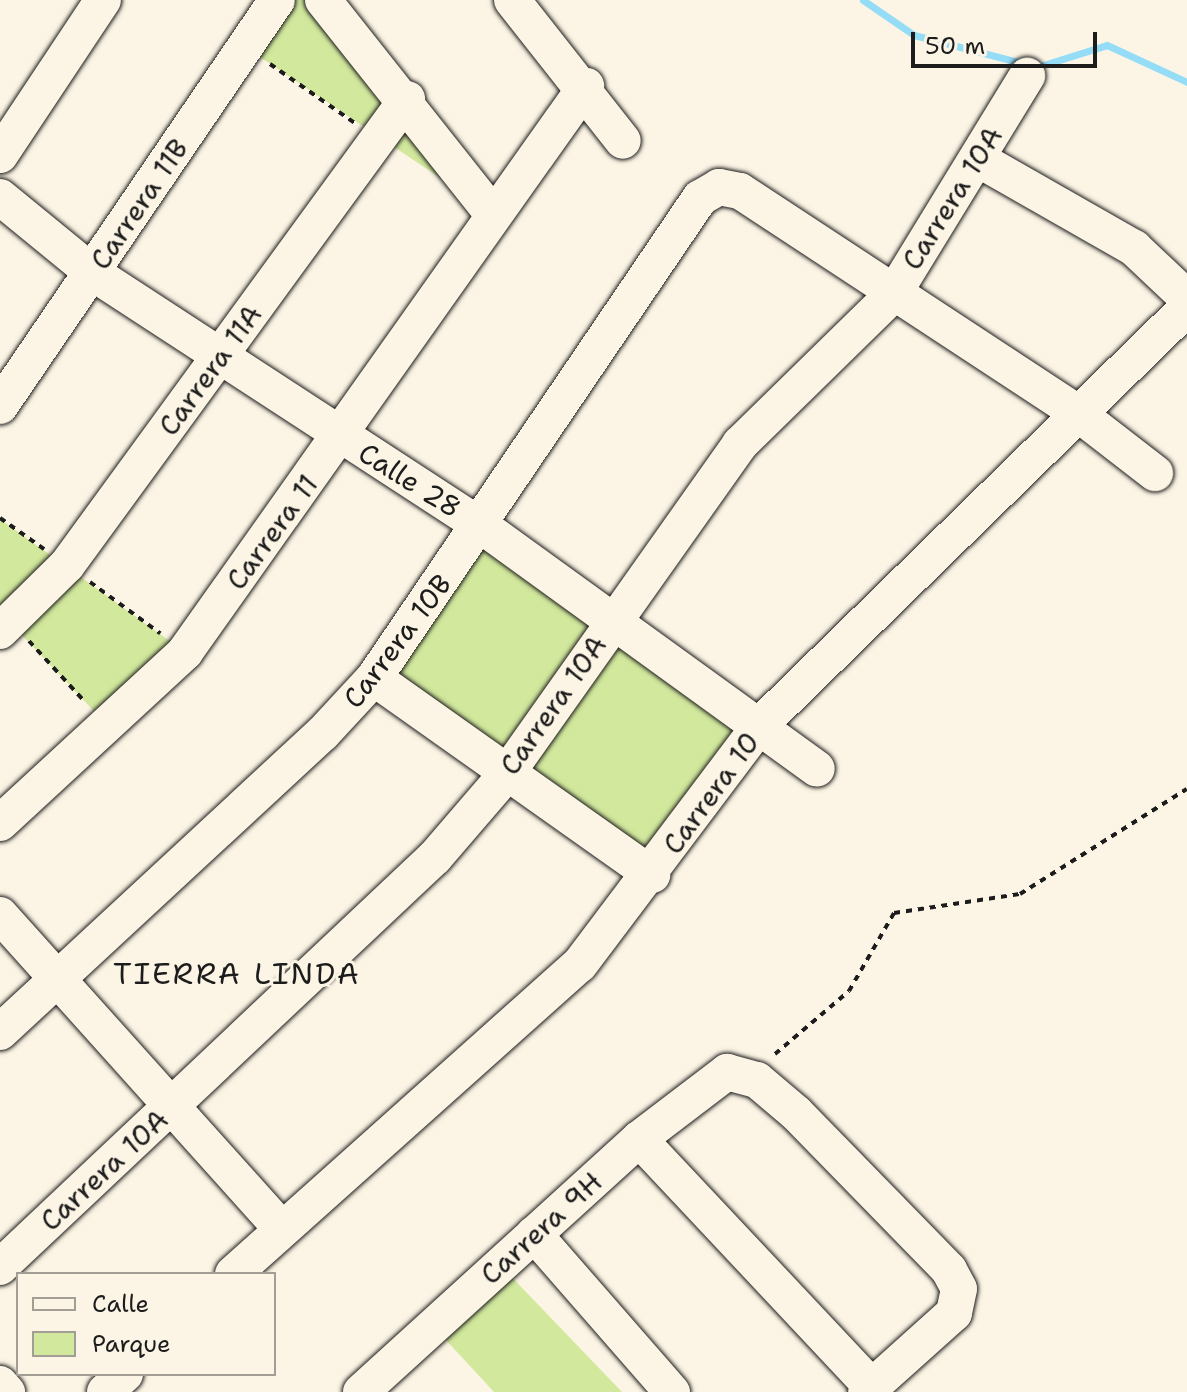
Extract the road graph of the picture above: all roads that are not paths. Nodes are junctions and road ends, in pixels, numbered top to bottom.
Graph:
1 (103, 0) edge
2 (277, 0) edge
3 (323, 0) edge
4 (512, 0) edge
5 (1027, 76) dead end
6 (586, 86) junction
7 (407, 99) junction
8 (623, 141) dead end
9 (0, 155) edge
10 (978, 159) junction
11 (0, 197) edge
12 (491, 212) junction
13 (93, 273) junction
14 (894, 293) junction
15 (1187, 298) edge
16 (1187, 308) edge
17 (220, 358) junction
18 (0, 406) edge
19 (1076, 412) junction
20 (341, 437) junction
21 (1155, 473) dead end
22 (483, 527) junction
23 (612, 621) junction
24 (5, 626) edge
25 (374, 678) junction
26 (761, 724) junction
27 (817, 769) dead end
28 (508, 772) junction
29 (0, 823) edge
30 (652, 875) junction
31 (0, 915) edge
32 (60, 980) junction
33 (0, 1032) edge
34 (170, 1108) junction
35 (639, 1139) junction
36 (282, 1229) junction
37 (534, 1234) junction
38 (0, 1267) edge
39 (235, 1272) edge
40 (123, 1376) edge
41 (0, 1384) edge
42 (869, 1390) edge
43 (7, 1392) edge
44 (105, 1392) edge
45 (361, 1392) edge
46 (672, 1392) edge

1 - 9 street
2 - 13 street, Carrera 11B
3 - 7 street
4 - 6 street
5 - 10 street, Carrera 10A
6 - 8 street
6 - 12 street, Carrera 11
7 - 12 street
7 - 17 street, Carrera 11A
10 - 14 street, Carrera 10A
10 - 15 street
11 - 13 street, Calle 28
12 - 20 street, Carrera 11
13 - 17 street, Calle 28
13 - 18 street, Carrera 11B
14 - 19 street
14 - 22 street, Carrera 10B
14 - 23 street, Carrera 10A
16 - 19 street, Carrera 10
17 - 20 street, Calle 28
17 - 24 street, Carrera 11A
19 - 21 street
19 - 26 street, Carrera 10
20 - 22 street, Calle 28
20 - 29 street, Carrera 11
22 - 23 street, Calle 28
22 - 25 street, Carrera 10B
23 - 26 street, Calle 28
23 - 28 street, Carrera 10A
25 - 28 street
25 - 32 street, Carrera 10B
26 - 27 street, Calle 28
26 - 30 street, Carrera 10
28 - 30 street
28 - 34 street, Carrera 10A
30 - 36 street, Carrera 10
31 - 32 street
32 - 33 street, Carrera 10B
32 - 34 street
34 - 36 street
34 - 38 street, Carrera 10A
35 - 37 street, Carrera 9H
35 - 42 street
35 - 42 street, Carrera 9H
36 - 39 street, Carrera 10
37 - 45 street, Carrera 9H
37 - 46 street
40 - 44 street
41 - 43 street

